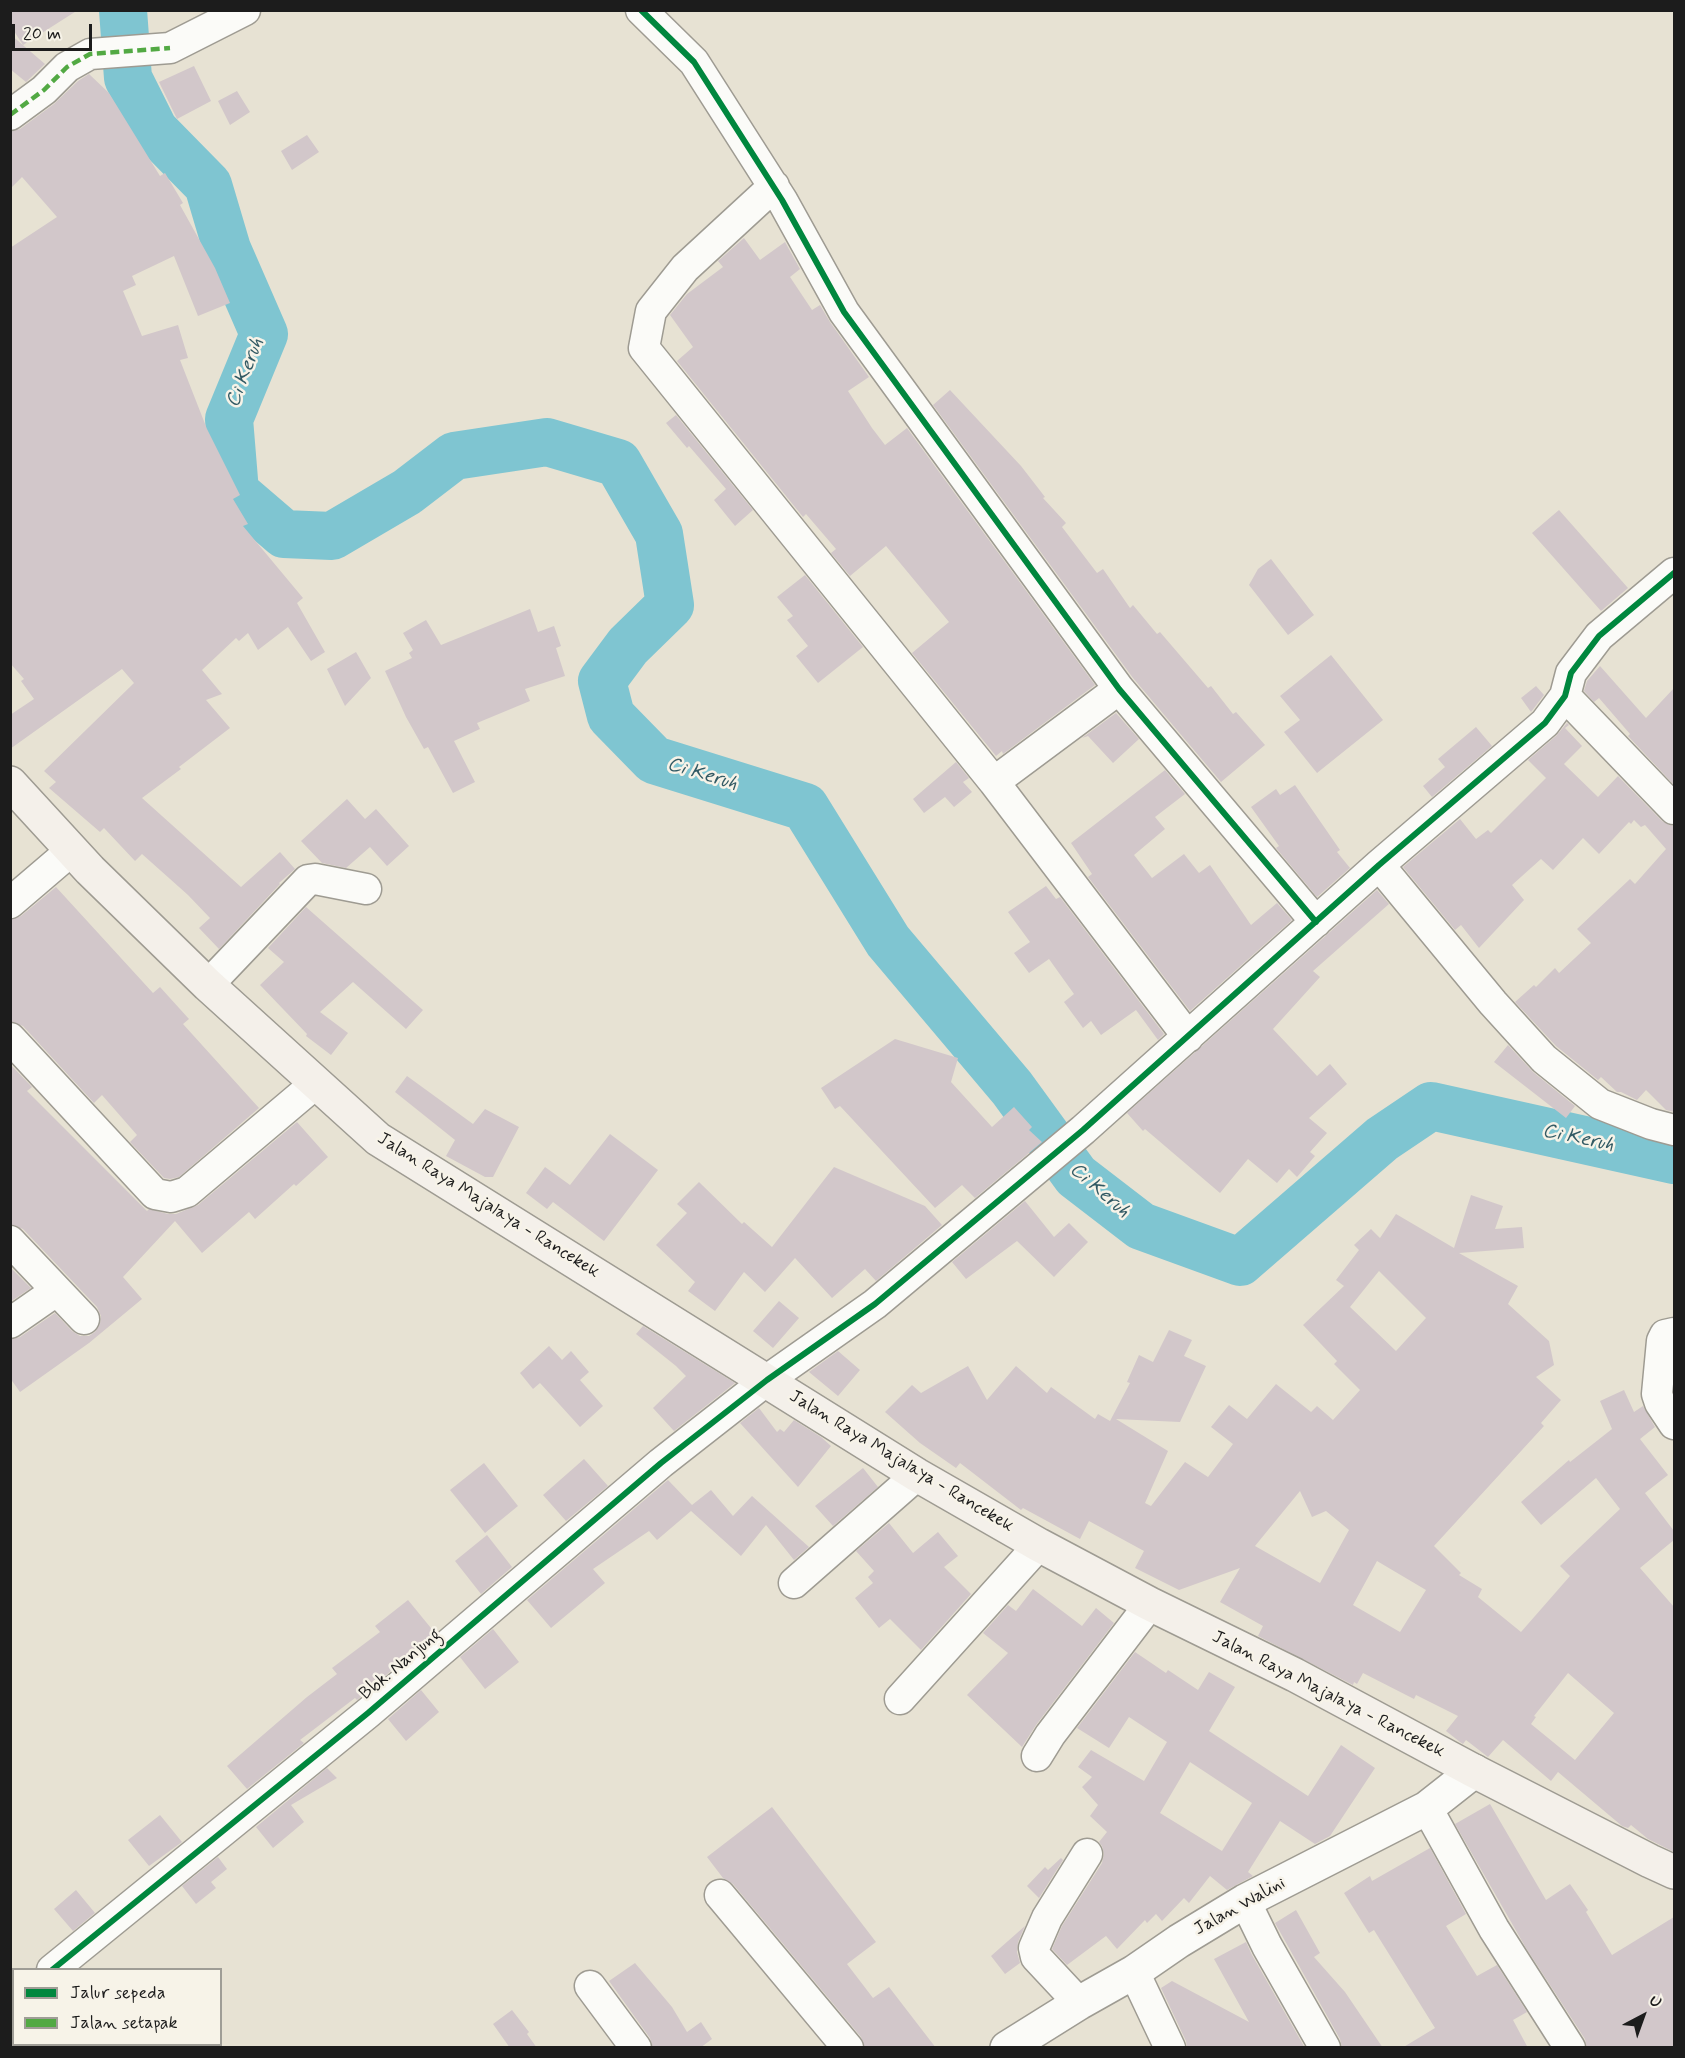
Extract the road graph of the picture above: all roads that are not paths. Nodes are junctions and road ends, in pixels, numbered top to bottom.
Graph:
1 (245, 10) edge
2 (641, 10) edge
3 (10, 115) edge
4 (774, 186) junction
5 (1674, 573) edge
6 (1119, 689) junction
7 (1565, 696) junction
8 (994, 782) junction
9 (10, 783) edge
10 (1674, 809) edge
11 (72, 850) junction
12 (1379, 865) junction
13 (366, 889) dead end
14 (10, 903) edge
15 (1316, 922) junction
16 (208, 985) junction
17 (1188, 1037) junction
18 (10, 1038) edge
19 (315, 1084) junction
20 (1674, 1130) edge
21 (10, 1241) edge
22 (56, 1291) junction
23 (84, 1319) dead end
24 (10, 1323) edge
25 (1674, 1333) edge
26 (767, 1380) junction
27 (1674, 1424) edge
28 (917, 1474) junction
29 (1038, 1545) junction
30 (794, 1583) dead end
31 (1150, 1604) junction
32 (900, 1699) dead end
33 (1037, 1756) dead end
34 (1474, 1771) junction
35 (1427, 1808) junction
36 (1087, 1854) dead end
37 (1674, 1872) edge
38 (720, 1895) dead end
39 (1245, 1901) junction
40 (54, 1968) edge
41 (1134, 1972) junction
42 (590, 1986) dead end
43 (1079, 2003) junction
44 (636, 2048) edge
45 (848, 2048) edge
46 (1007, 2048) edge
47 (1170, 2048) edge
48 (1325, 2048) edge
49 (1570, 2048) edge

1 - 3 street
2 - 4 street
4 - 6 street
4 - 8 street
5 - 7 street, Bbk. Nanjung
6 - 8 street
6 - 15 street
7 - 10 street
7 - 12 street, Bbk. Nanjung
8 - 17 street
9 - 11 main road, Jalan Raya Majalaya - Rancekek
11 - 14 street
11 - 16 main road, Jalan Raya Majalaya - Rancekek
12 - 15 street, Bbk. Nanjung
12 - 20 street
13 - 16 street
15 - 17 street, Bbk. Nanjung
16 - 19 main road, Jalan Raya Majalaya - Rancekek
17 - 26 street, Bbk. Nanjung
18 - 19 street
19 - 26 main road, Jalan Raya Majalaya - Rancekek
21 - 22 street
22 - 23 street
22 - 24 street
25 - 27 street
26 - 28 main road, Jalan Raya Majalaya - Rancekek
26 - 40 street, Bbk. Nanjung
28 - 29 main road, Jalan Raya Majalaya - Rancekek
28 - 30 street
29 - 31 main road, Jalan Raya Majalaya - Rancekek
29 - 32 street
31 - 33 street
31 - 34 main road, Jalan Raya Majalaya - Rancekek
34 - 35 street, Jalan Walini
34 - 37 main road, Jalan Raya Majalaya - Rancekek
35 - 39 street, Jalan Walini
35 - 49 street
36 - 43 street
38 - 45 street
39 - 41 street, Jalan Walini
39 - 48 street
41 - 43 street, Jalan Walini
41 - 47 street
42 - 44 street
43 - 46 street, Jalan Walini

